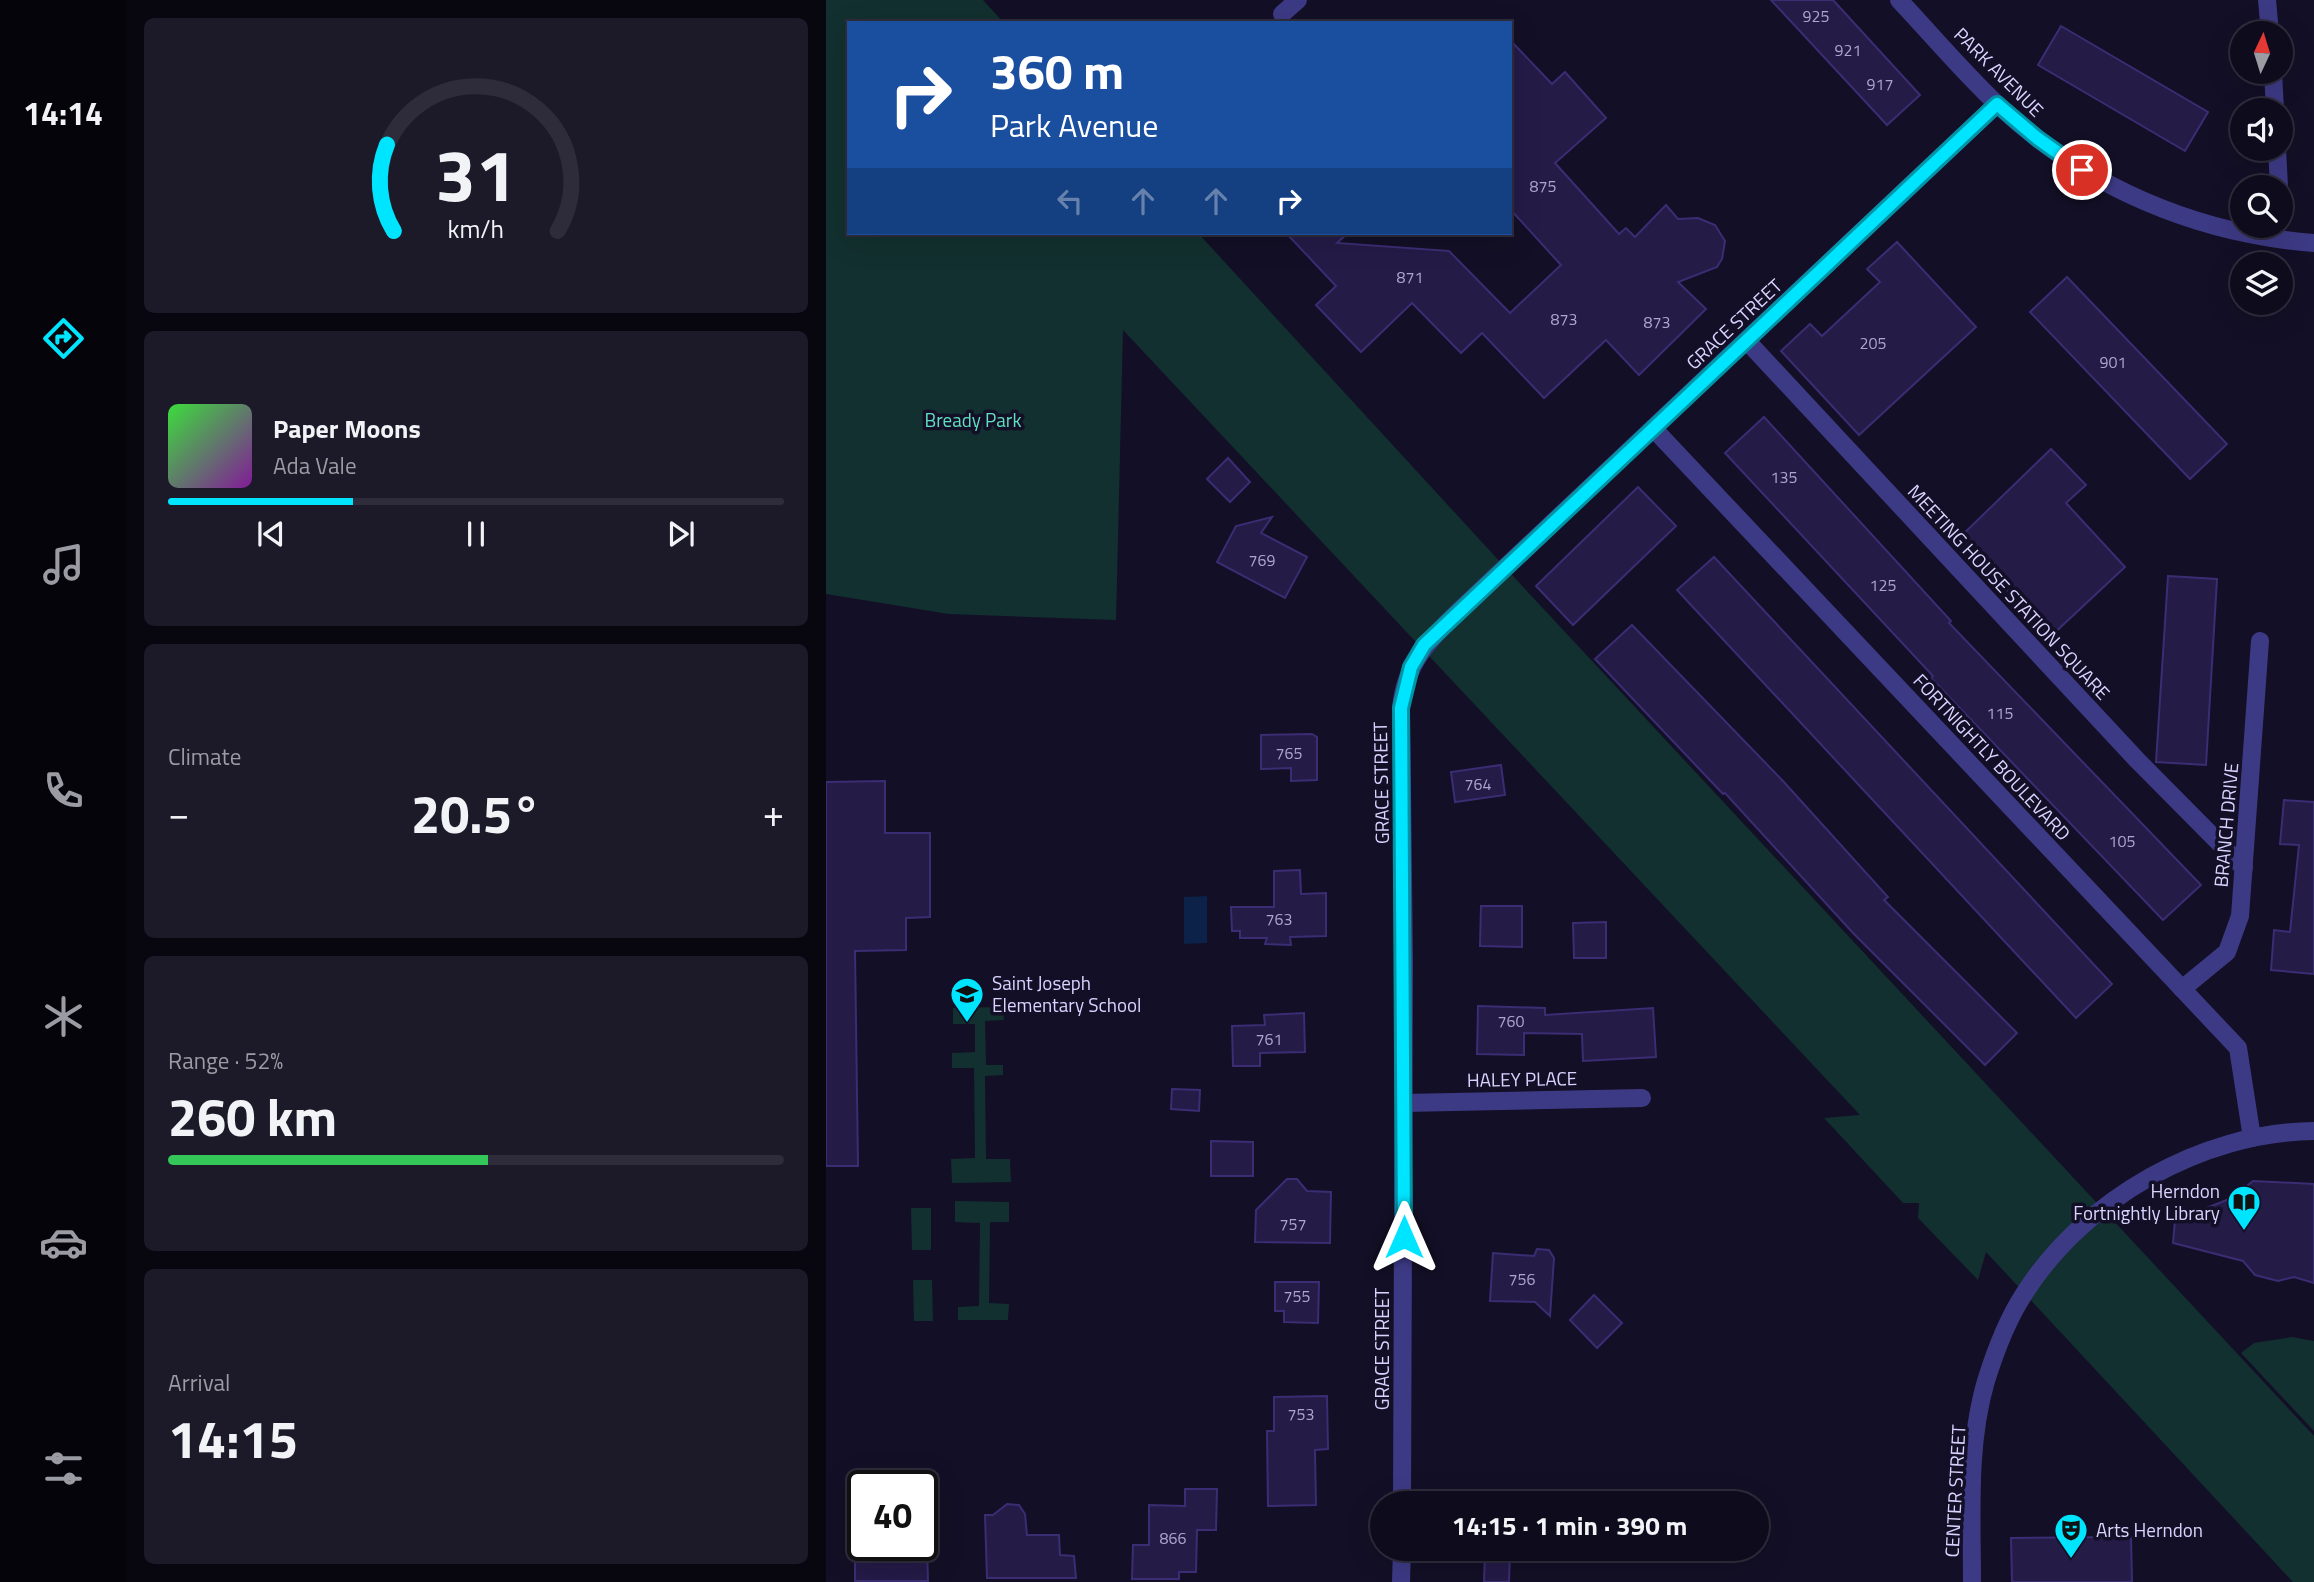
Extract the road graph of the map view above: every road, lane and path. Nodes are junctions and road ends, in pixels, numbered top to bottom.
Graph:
1 (1297, 0) edge
2 (1899, 0) edge
3 (2266, 0) edge
4 (1282, 14) dead end
5 (2269, 21) edge
6 (1997, 104) junction
7 (2230, 225) edge
8 (2293, 237) edge
9 (2314, 243) edge
10 (1747, 341) junction
11 (1653, 428) junction
12 (2260, 641) dead end
13 (2244, 868) junction
14 (2182, 989) junction
15 (1642, 1098) dead end
16 (1404, 1103) junction
17 (2314, 1131) edge
18 (2252, 1138) junction
19 (1402, 1491) edge
20 (1402, 1561) edge
21 (1401, 1582) edge
22 (1972, 1582) edge

1 - 4 street
2 - 6 street, PARK AVENUE
3 - 5 street
6 - 7 street, PARK AVENUE
6 - 10 street, GRACE STREET
8 - 9 street, PARK AVENUE
10 - 11 street, GRACE STREET
10 - 13 street, MEETING HOUSE STATION SQUARE
11 - 14 street, FORTNIGHTLY BOULEVARD
11 - 16 street, GRACE STREET
12 - 13 street, BRANCH DRIVE
13 - 14 street, BRANCH DRIVE
14 - 18 street, FORTNIGHTLY BOULEVARD
15 - 16 street, HALEY PLACE
16 - 19 street, GRACE STREET
17 - 18 street, CENTER STREET
18 - 22 street, CENTER STREET
20 - 21 street

